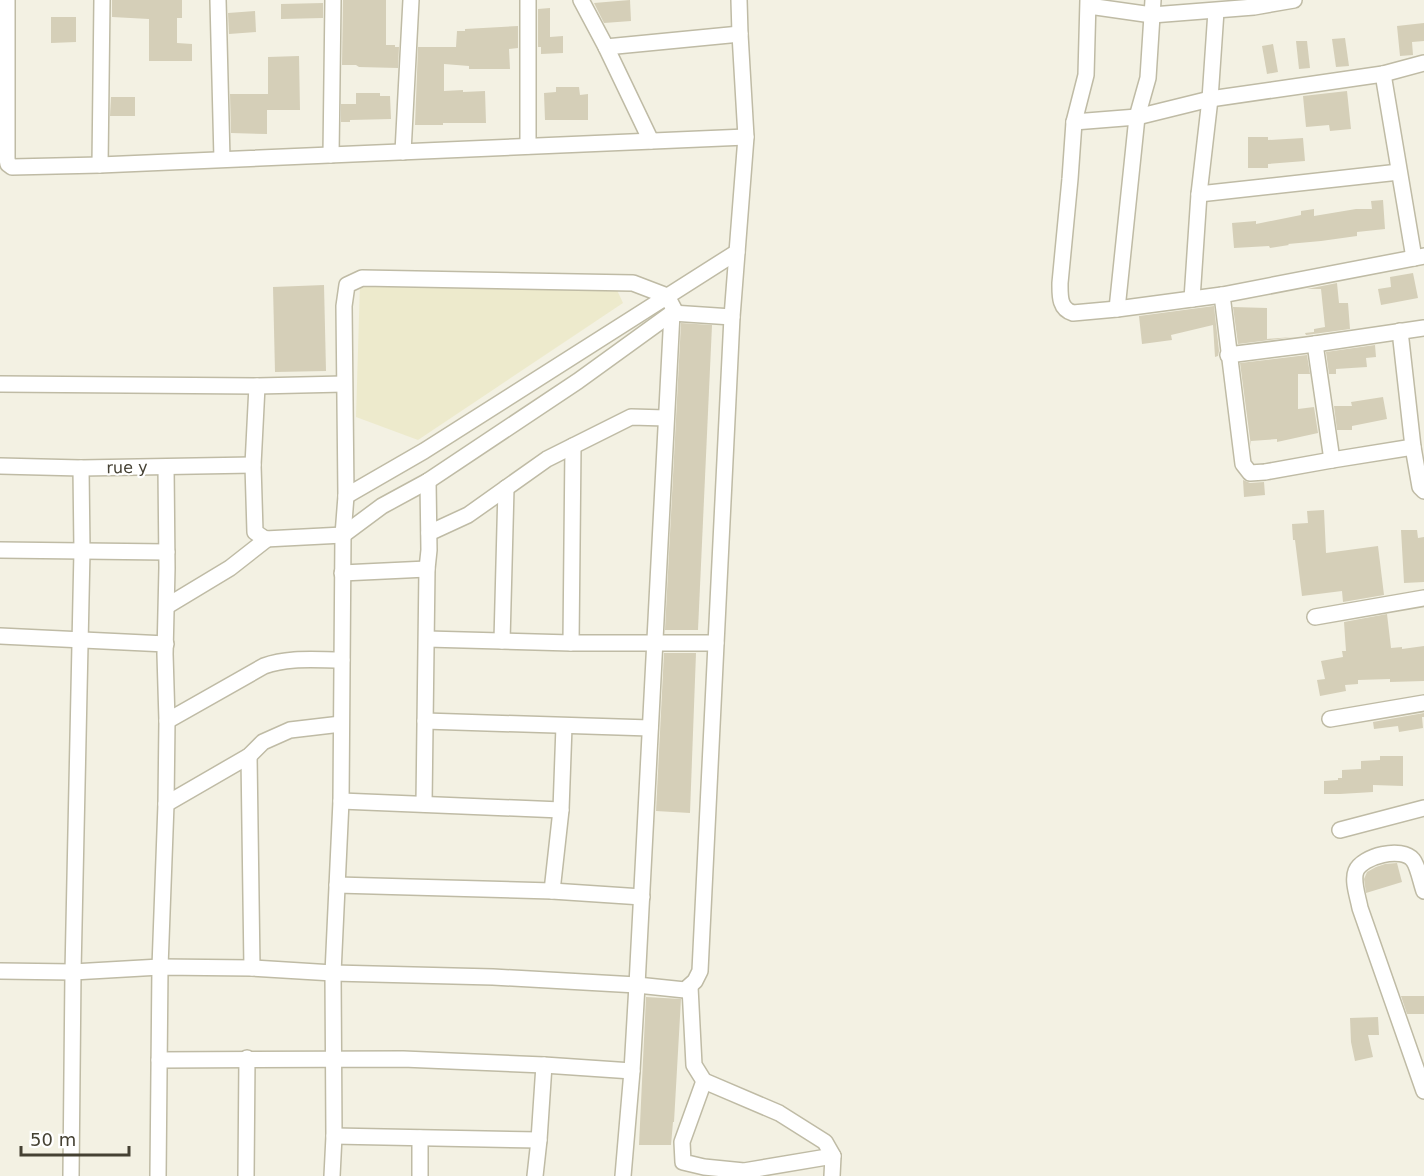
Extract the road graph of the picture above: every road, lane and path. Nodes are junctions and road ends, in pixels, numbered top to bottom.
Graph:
1 (7, 0) edge
2 (102, 0) edge
3 (218, 0) edge
4 (333, 0) edge
5 (411, 0) edge
6 (528, 0) edge
7 (581, 0) edge
8 (739, 0) edge
9 (1294, 0) edge
10 (1088, 3) edge
11 (1254, 4) edge
12 (1153, 7) edge
13 (1216, 11) junction
14 (740, 34) junction
15 (606, 47) junction
16 (1424, 63) edge
17 (1383, 74) junction
18 (1210, 99) junction
19 (1137, 117) junction
20 (1074, 122) junction
21 (746, 137) junction
22 (651, 141) junction
23 (528, 146) junction
24 (403, 152) junction
25 (331, 155) junction
26 (222, 159) junction
27 (100, 165) junction
28 (4, 169) edge
29 (1399, 172) junction
30 (1199, 194) junction
31 (737, 252) junction
32 (1419, 257) edge
33 (1222, 295) junction
34 (667, 296) junction
35 (1192, 299) junction
36 (1117, 309) junction
37 (674, 313) junction
38 (732, 317) junction
39 (1424, 328) edge
40 (1400, 331) junction
41 (1315, 344) junction
42 (1228, 355) junction
43 (0, 384) edge
44 (344, 384) junction
45 (257, 386) junction
46 (666, 418) junction
47 (573, 446) junction
48 (1413, 447) junction
49 (1332, 460) junction
50 (253, 465) junction
51 (0, 466) edge
52 (166, 467) junction
53 (81, 468) junction
54 (428, 481) junction
55 (506, 488) junction
56 (1424, 491) edge
57 (346, 496) junction
58 (429, 533) junction
59 (343, 535) junction
60 (267, 539) junction
61 (0, 550) edge
62 (82, 551) junction
63 (167, 552) junction
64 (427, 569) junction
65 (342, 573) junction
66 (1424, 598) edge
67 (167, 606) junction
68 (1315, 617) dead end
69 (0, 636) edge
70 (427, 639) junction
71 (81, 640) junction
72 (502, 641) junction
73 (571, 643) junction
74 (655, 643) junction
75 (716, 643) junction
76 (166, 644) junction
77 (342, 660) junction
78 (1424, 703) edge
79 (1330, 718) dead end
80 (168, 721) junction
81 (425, 721) junction
82 (341, 724) junction
83 (564, 726) junction
84 (650, 728) junction
85 (249, 756) junction
86 (341, 801) junction
87 (166, 804) junction
88 (424, 804) junction
89 (1424, 808) edge
90 (561, 810) junction
91 (1340, 830) dead end
92 (337, 885) junction
93 (552, 891) junction
94 (1424, 891) edge
95 (642, 897) junction
96 (160, 967) junction
97 (252, 968) junction
98 (0, 972) edge
99 (73, 972) junction
100 (333, 973) junction
101 (638, 986) junction
102 (690, 987) junction
103 (247, 1059) junction
104 (159, 1060) junction
105 (334, 1060) junction
106 (544, 1065) junction
107 (632, 1071) junction
108 (704, 1081) junction
109 (1424, 1091) edge
110 (334, 1136) junction
111 (420, 1138) junction
112 (539, 1140) junction
113 (833, 1156) junction
114 (71, 1176) edge
115 (158, 1176) edge
116 (246, 1176) edge
117 (332, 1176) edge
118 (420, 1176) edge
119 (535, 1176) edge
120 (623, 1176) edge
121 (832, 1176) edge

1 - 28 street
2 - 27 street
3 - 26 street
4 - 25 street
5 - 24 street
6 - 23 street
7 - 15 street
8 - 14 street
9 - 11 street
10 - 12 street
10 - 20 street
11 - 13 street
12 - 13 street
12 - 19 street
13 - 18 street
14 - 15 street
14 - 21 street
15 - 22 street
16 - 17 street
17 - 18 street
17 - 29 street
18 - 19 street
18 - 30 street
19 - 20 street
19 - 36 street
20 - 36 street
21 - 22 street
21 - 31 street
22 - 23 street
23 - 24 street
24 - 25 street
25 - 26 street
26 - 27 street
27 - 28 street
29 - 30 street
29 - 32 street
30 - 35 street
31 - 34 street
31 - 38 street
32 - 33 street
33 - 35 street
33 - 42 street
34 - 37 street
34 - 44 street
34 - 57 street
35 - 36 street
37 - 38 street
37 - 46 street
37 - 54 street
38 - 75 street
39 - 40 street
40 - 41 street
40 - 48 street
41 - 42 street
41 - 49 street
42 - 49 street
43 - 45 street
44 - 45 street
44 - 57 street
45 - 50 street
46 - 47 street
46 - 74 street
47 - 55 street
47 - 73 street
48 - 49 street
48 - 56 street
50 - 52 street, rue y
50 - 60 street
51 - 53 street, rue y
52 - 53 street, rue y
52 - 63 street
53 - 62 street
54 - 58 street
54 - 59 street
55 - 58 street
55 - 72 street
57 - 59 street
58 - 64 street
59 - 60 street
59 - 65 street
60 - 67 street
61 - 62 street
62 - 63 street
62 - 71 street
63 - 67 street
64 - 65 street
64 - 70 street
65 - 77 street
66 - 68 street
67 - 76 street
69 - 71 street
70 - 72 street
70 - 81 street
71 - 76 street
71 - 99 street
72 - 73 street
73 - 74 street
74 - 75 street
74 - 84 street
75 - 102 street
76 - 80 street
77 - 80 street
77 - 82 street
78 - 79 street
80 - 87 street
81 - 83 street
81 - 88 street
82 - 85 street
82 - 86 street
83 - 84 street
83 - 90 street
84 - 95 street
85 - 87 street
85 - 97 street
86 - 88 street
86 - 92 street
87 - 96 street
88 - 90 street
89 - 91 street
90 - 93 street
92 - 93 street
92 - 100 street
93 - 95 street
94 - 109 street
95 - 101 street
96 - 97 street
96 - 99 street
96 - 104 street
97 - 100 street
98 - 99 street
99 - 114 street
100 - 101 street
100 - 105 street
101 - 102 street
101 - 107 street
102 - 108 street
103 - 104 street
103 - 105 street
103 - 116 street
104 - 115 street
105 - 106 street
105 - 110 street
106 - 107 street
106 - 112 street
107 - 120 street
108 - 113 street
108 - 113 street
110 - 111 street
110 - 117 street
111 - 112 street
111 - 118 street
112 - 119 street
113 - 121 street

